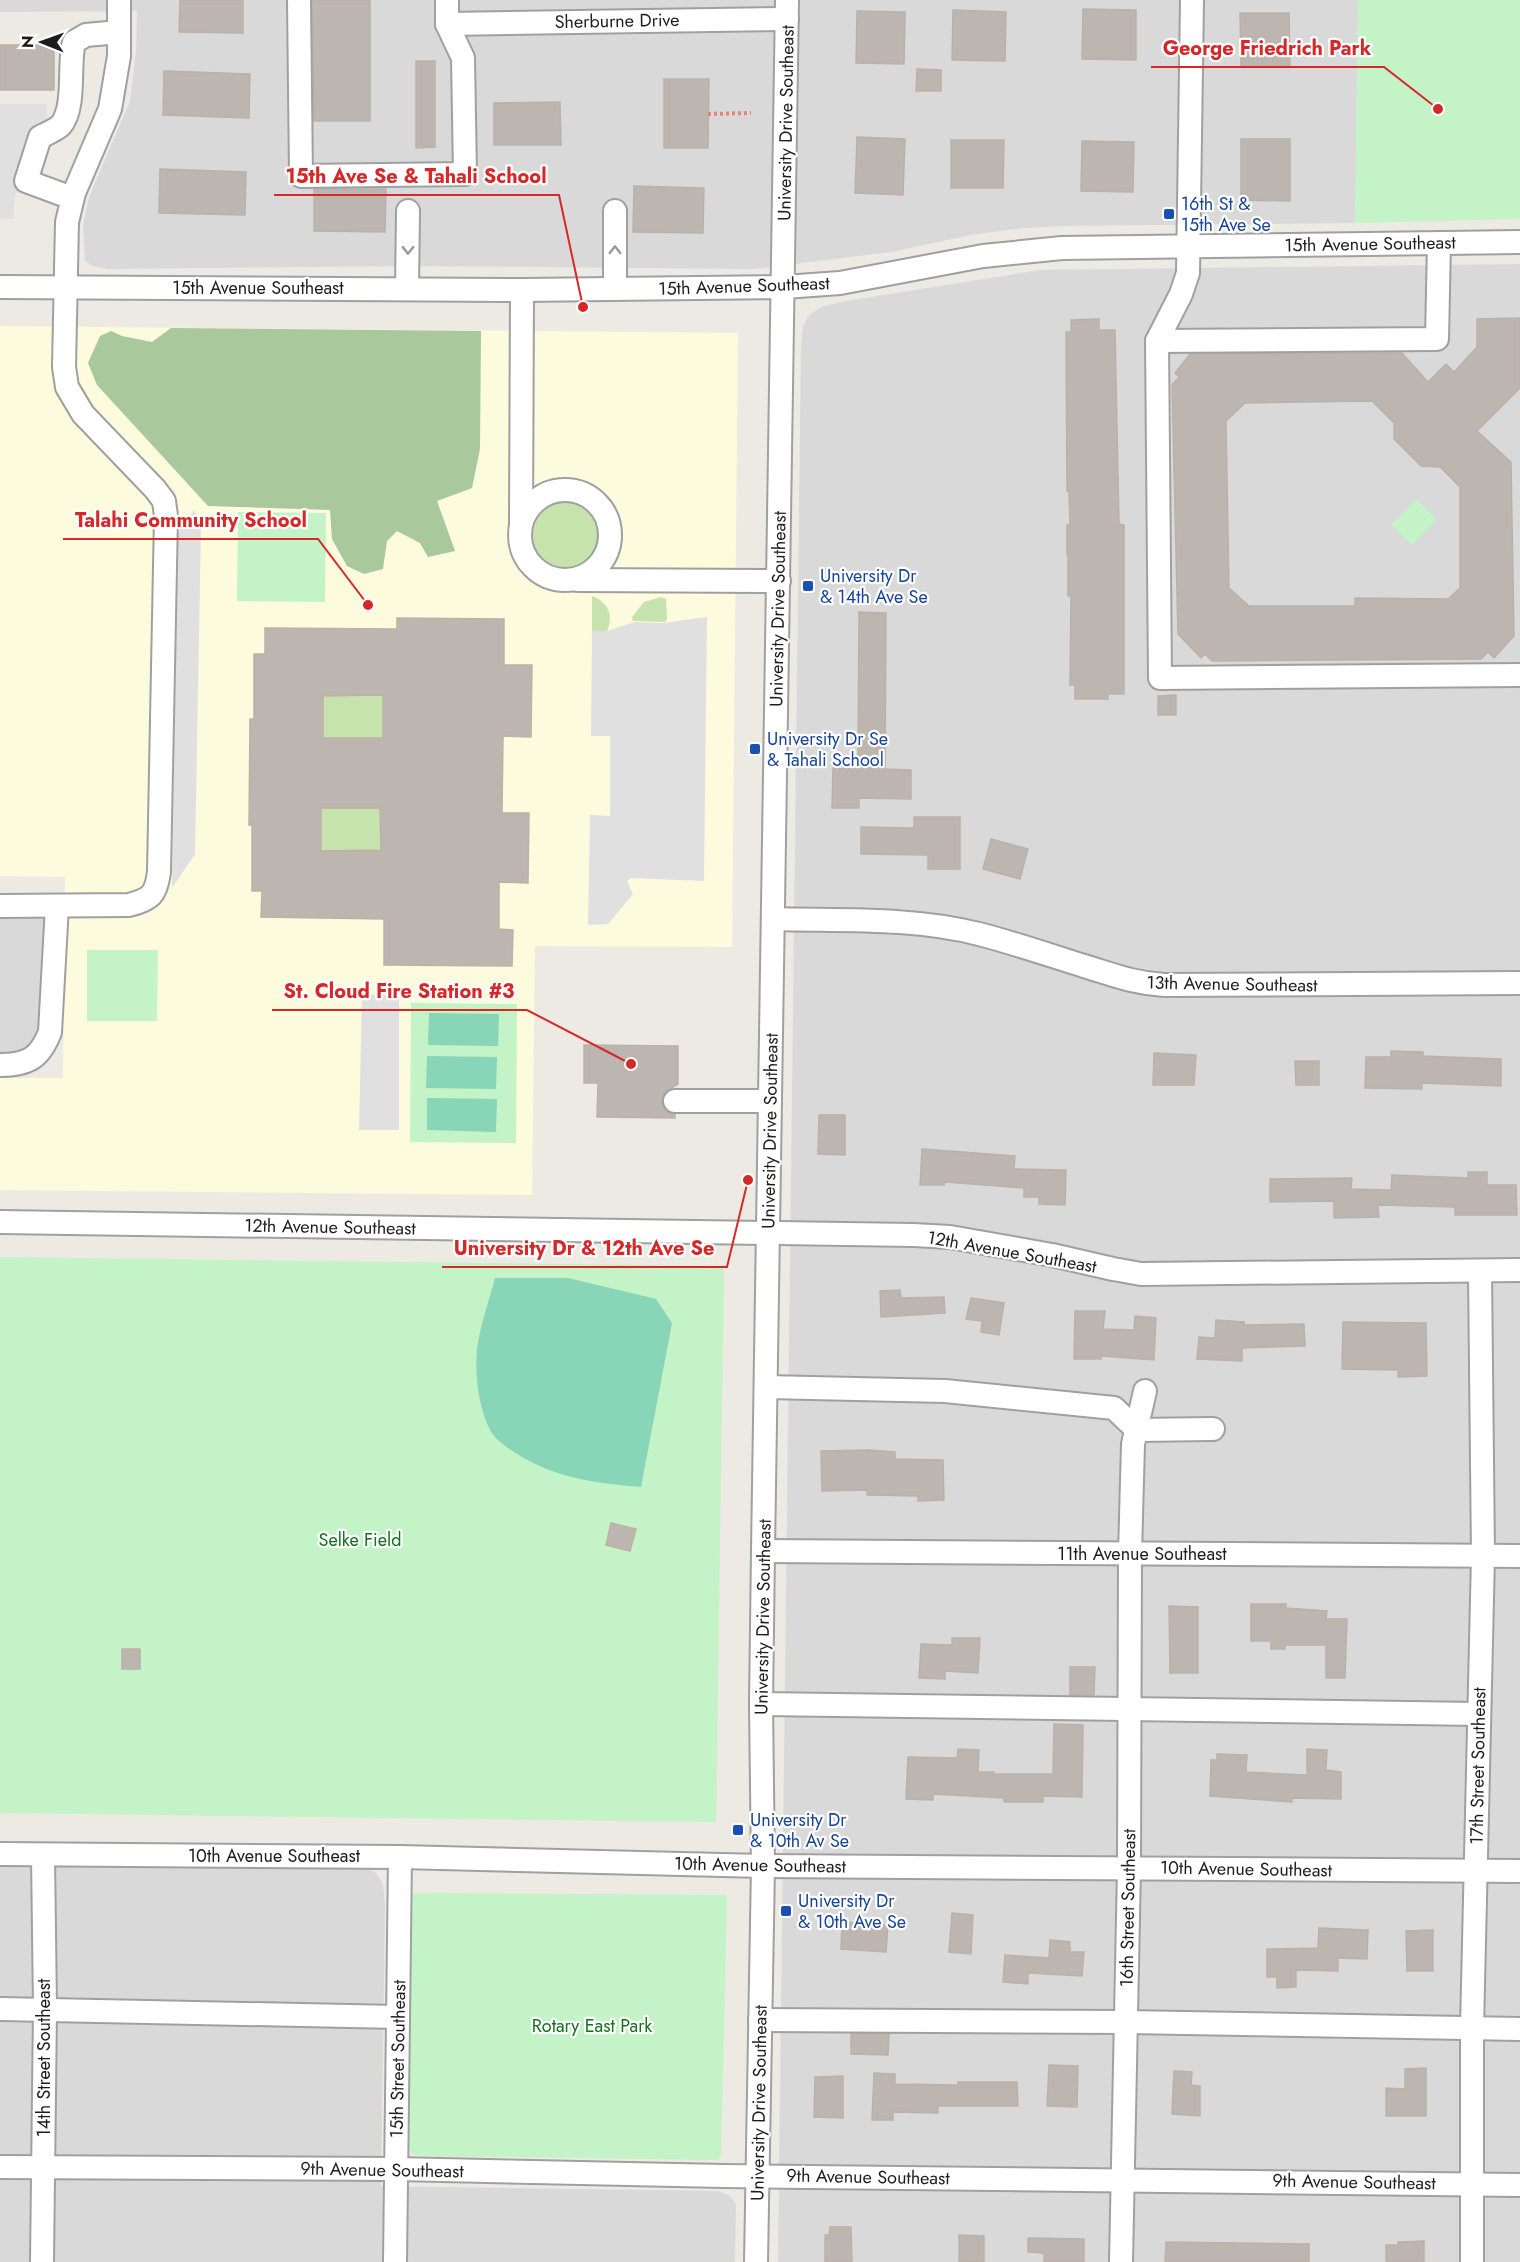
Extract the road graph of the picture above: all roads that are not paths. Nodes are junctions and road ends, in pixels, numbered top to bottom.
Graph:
1 (119, 0) edge
2 (299, 0) edge
3 (447, 0) edge
4 (1192, 0) edge
5 (787, 10) edge
6 (447, 24) junction
7 (119, 32) junction
8 (72, 198) junction
9 (408, 211) dead end
10 (615, 211) dead end
11 (1520, 242) edge
12 (1439, 243) junction
13 (1190, 246) junction
14 (0, 287) edge
15 (64, 287) junction
16 (784, 287) junction
17 (407, 289) junction
18 (615, 289) junction
19 (522, 290) junction
20 (1157, 341) junction
21 (521, 463) junction
22 (555, 492) junction
23 (521, 532) junction
24 (610, 539) junction
25 (645, 579) junction
26 (570, 580) junction
27 (779, 581) junction
28 (1520, 675) edge
29 (0, 906) edge
30 (57, 906) junction
31 (773, 919) junction
32 (1520, 983) edge
33 (0, 1065) edge
34 (675, 1101) dead end
35 (770, 1101) junction
36 (0, 1222) edge
37 (769, 1233) junction
38 (1520, 1270) edge
39 (1480, 1271) junction
40 (766, 1387) junction
41 (1145, 1391) dead end
42 (1214, 1429) dead end
43 (1137, 1430) junction
44 (764, 1551) junction
45 (1130, 1554) junction
46 (1483, 1556) junction
47 (1520, 1556) edge
48 (761, 1704) junction
49 (1129, 1710) junction
50 (1479, 1714) junction
51 (0, 1854) edge
52 (43, 1855) junction
53 (400, 1857) junction
54 (763, 1866) junction
55 (1129, 1868) junction
56 (1476, 1871) junction
57 (1520, 1871) edge
58 (0, 2009) edge
59 (45, 2009) junction
60 (398, 2017) junction
61 (760, 2020) junction
62 (1126, 2022) junction
63 (1472, 2028) junction
64 (1520, 2029) edge
65 (0, 2166) edge
66 (43, 2166) junction
67 (396, 2169) junction
68 (758, 2176) junction
69 (1121, 2180) junction
70 (1472, 2184) junction
71 (1520, 2185) edge
72 (42, 2262) edge
73 (395, 2262) edge
74 (756, 2262) edge
75 (1121, 2262) edge
76 (1472, 2262) edge

1 - 7 street
2 - 6 street
3 - 6 street
4 - 13 street
5 - 6 street, Sherburne Drive
5 - 16 street, University Drive Southeast
7 - 8 street
7 - 8 street
8 - 15 street
9 -> 17 street
18 -> 10 street
11 - 12 street, 15th Avenue Southeast
12 - 13 street, 15th Avenue Southeast
12 - 20 street
13 - 16 street, 15th Avenue Southeast
13 - 20 street
14 - 15 street, 15th Avenue Southeast
15 - 17 street, 15th Avenue Southeast
15 - 30 street
16 - 18 street, 15th Avenue Southeast
16 - 27 street, University Drive Southeast
17 - 19 street, 15th Avenue Southeast
18 - 19 street, 15th Avenue Southeast
19 - 21 street
20 - 28 street
21 - 22 street
21 - 23 street
22 - 23 street
22 - 24 street
23 - 26 street
24 - 25 street
24 - 26 street
25 - 26 street
25 - 27 street
27 - 31 street, University Drive Southeast
29 - 30 street
30 - 33 street
31 - 32 street, 13th Avenue Southeast
31 - 35 street, University Drive Southeast
34 - 35 street
35 - 37 street, University Drive Southeast
36 - 37 street, 12th Avenue Southeast
37 - 39 street, 12th Avenue Southeast
37 - 40 street, University Drive Southeast
38 - 39 street, 12th Avenue Southeast
39 - 46 street, 17th Street Southeast
40 - 43 street
40 - 44 street, University Drive Southeast
41 - 43 street, 16th Street Southeast
42 - 43 street
43 - 45 street, 16th Street Southeast
44 - 45 street, 11th Avenue Southeast
44 - 48 street, University Drive Southeast
45 - 46 street, 11th Avenue Southeast
45 - 49 street, 16th Street Southeast
46 - 47 street, 11th Avenue Southeast
46 - 50 street, 17th Street Southeast
48 - 49 street
48 - 54 street, University Drive Southeast
49 - 50 street
49 - 55 street, 16th Street Southeast
50 - 56 street, 17th Street Southeast
51 - 52 street, 10th Avenue Southeast
52 - 53 street, 10th Avenue Southeast
52 - 59 street, 14th Street Southeast
53 - 54 street, 10th Avenue Southeast
53 - 60 street, 15th Street Southeast
54 - 55 street, 10th Avenue Southeast
54 - 61 street, University Drive Southeast
55 - 56 street, 10th Avenue Southeast
55 - 62 street, 16th Street Southeast
56 - 57 street, 10th Avenue Southeast
56 - 63 street, 17th Street Southeast
58 - 59 street
59 - 60 street
59 - 66 street, 14th Street Southeast
60 - 67 street, 15th Street Southeast
61 - 62 street
61 - 68 street, University Drive Southeast
62 - 63 street
62 - 69 street, 16th Street Southeast
63 - 64 street
63 - 70 street, 17th Street Southeast
65 - 66 street, 9th Avenue Southeast
66 - 67 street, 9th Avenue Southeast
66 - 72 street, 14th Street Southeast
67 - 68 street, 9th Avenue Southeast
67 - 73 street, 15th Street Southeast
68 - 69 street, 9th Avenue Southeast
68 - 74 street, University Drive Southeast
69 - 70 street, 9th Avenue Southeast
69 - 75 street, 16th Street Southeast
70 - 71 street, 9th Avenue Southeast
70 - 76 street, 17th Street Southeast

